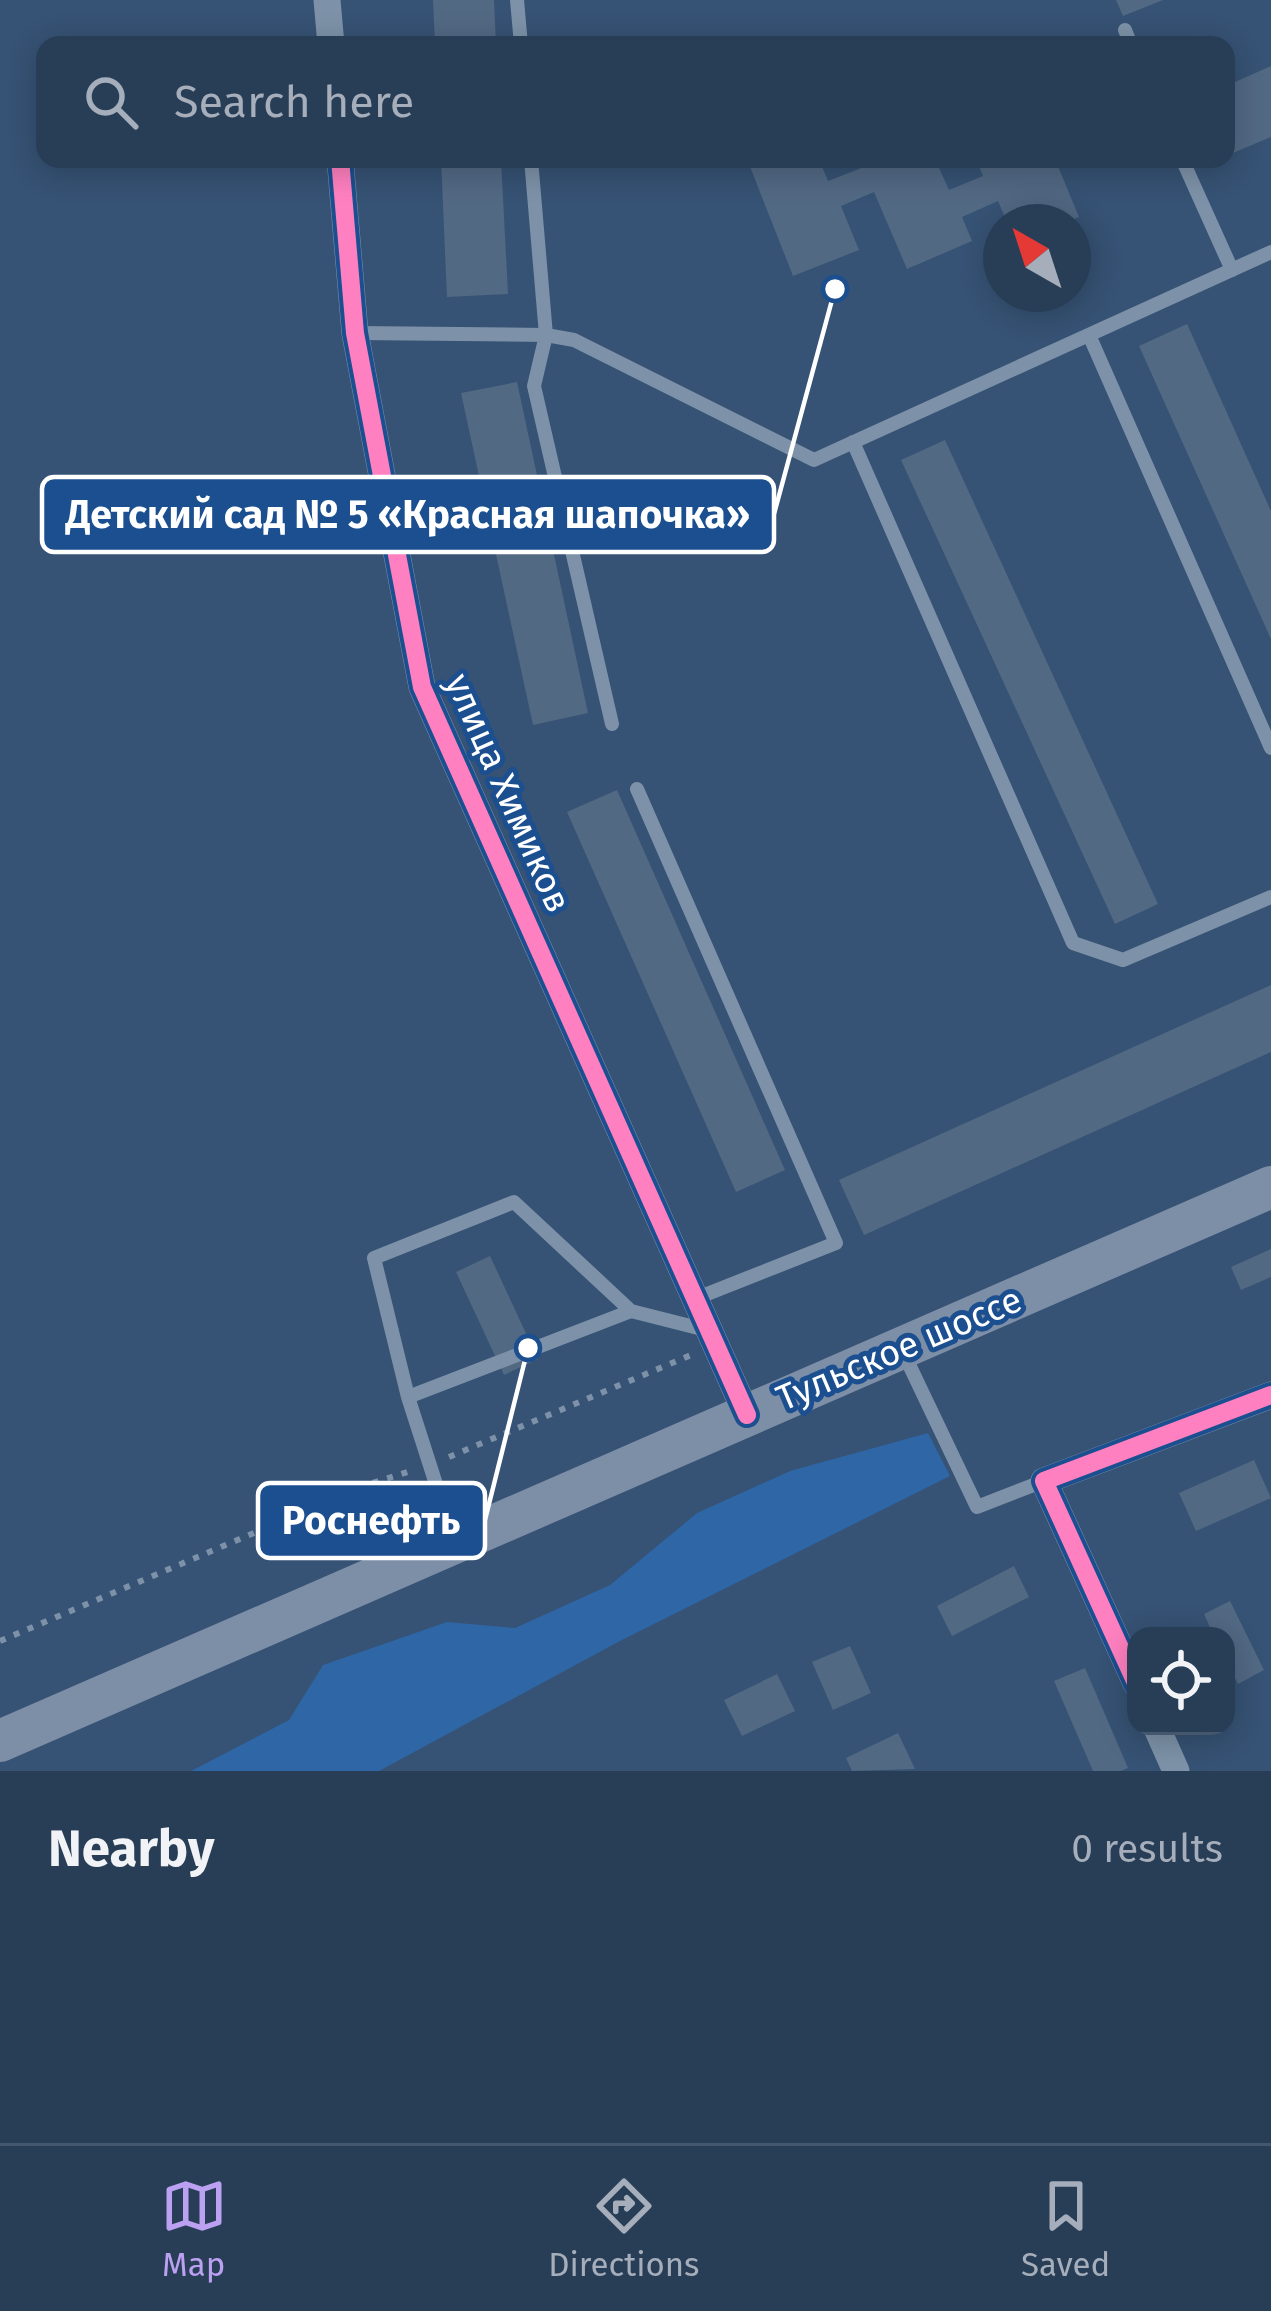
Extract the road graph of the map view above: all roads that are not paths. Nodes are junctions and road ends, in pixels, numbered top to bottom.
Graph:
1 (327, 0) edge
2 (517, 0) edge
3 (330, 36) edge
4 (519, 36) edge
5 (341, 168) edge
6 (532, 168) edge
7 (1186, 168) edge
8 (1271, 252) edge
9 (1232, 270) junction
10 (355, 333) junction
11 (546, 335) junction
12 (1089, 335) junction
13 (854, 442) junction
14 (612, 724) dead end
15 (1271, 748) edge
16 (637, 789) dead end
17 (1271, 897) edge
18 (1271, 1187) edge
19 (698, 1298) junction
20 (631, 1311) junction
21 (714, 1338) junction
22 (901, 1349) junction
23 (1271, 1395) edge
24 (408, 1396) junction
25 (747, 1415) junction
26 (1044, 1481) junction
27 (454, 1541) junction
28 (1127, 1663) edge
29 (1160, 1735) edge
30 (0, 1742) edge
31 (1176, 1771) edge

1 - 3 street
2 - 4 lane
5 - 10 street, улица Химиков
6 - 11 lane
7 - 9 lane
8 - 9 lane
9 - 12 lane
10 - 11 lane
10 - 19 street, улица Химиков
11 - 13 lane
11 - 14 lane
12 - 13 lane
12 - 15 lane
13 - 17 lane
16 - 19 lane
18 - 22 main road, Тульское шоссе
19 - 21 street, улица Химиков
20 - 21 lane
20 - 24 lane
20 - 24 lane
21 - 25 street, улица Химиков
22 - 25 main road, Тульское шоссе
22 - 26 lane
23 - 26 street
24 - 27 lane
25 - 27 main road, Тульское шоссе
26 - 28 street
27 - 30 main road, Тульское шоссе
29 - 31 street

